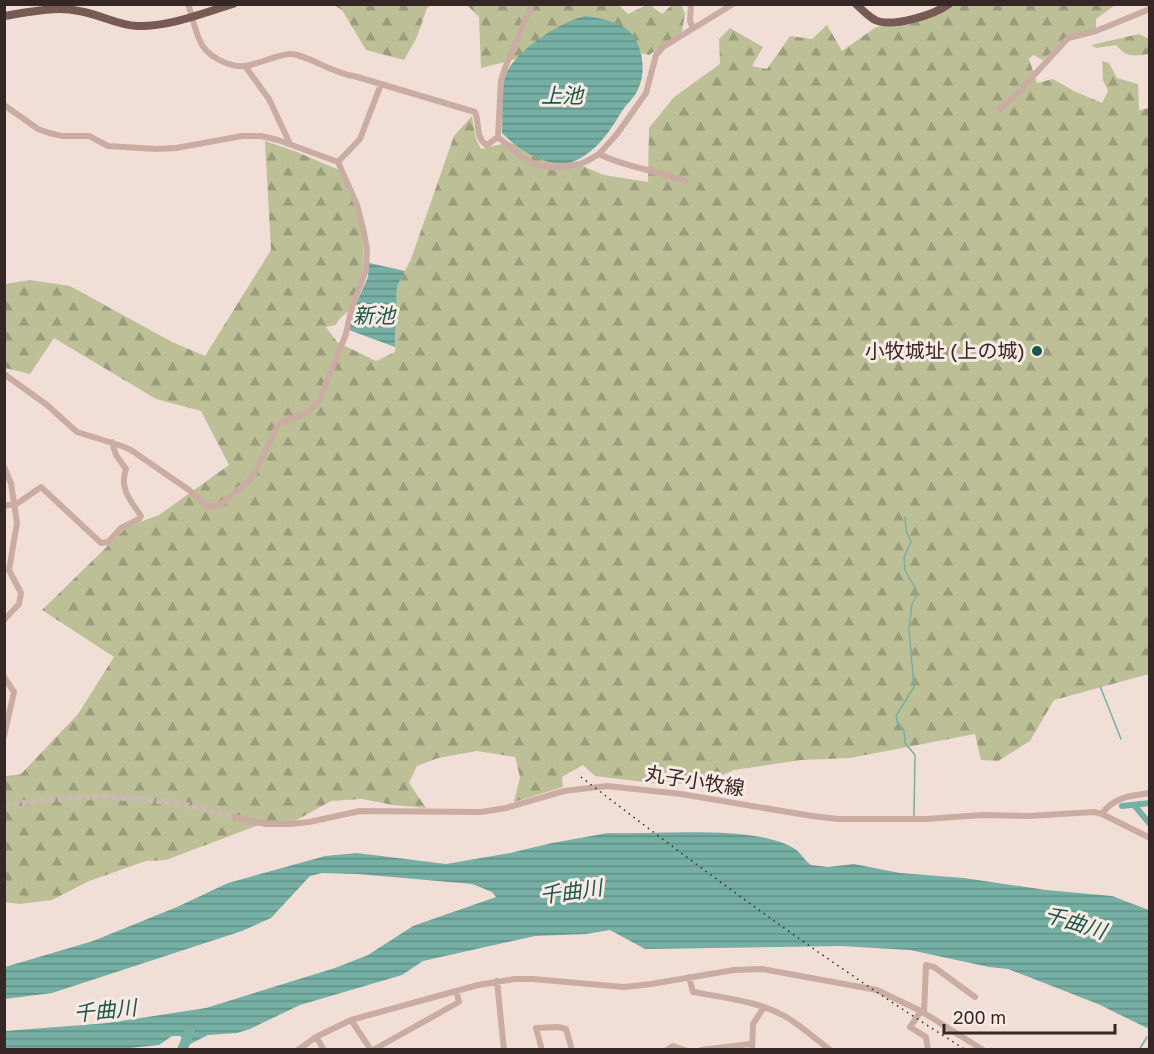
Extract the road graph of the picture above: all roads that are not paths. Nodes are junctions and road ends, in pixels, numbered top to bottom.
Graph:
1 (188, 4) edge
2 (233, 4) edge
3 (532, 4) edge
4 (691, 4) edge
5 (733, 4) edge
6 (856, 4) edge
7 (949, 4) edge
8 (1149, 9) edge
9 (4, 16) edge
10 (192, 16) junction
11 (693, 28) junction
12 (245, 66) junction
13 (381, 84) junction
14 (4, 105) edge
15 (1000, 110) dead end
16 (498, 137) junction
17 (290, 145) junction
18 (599, 154) junction
19 (338, 162) junction
20 (685, 181) dead end
21 (4, 374) edge
22 (112, 442) junction
23 (4, 466) edge
24 (15, 504) junction
25 (4, 506) edge
26 (4, 620) edge
27 (4, 677) edge
28 (4, 736) edge
29 (1149, 793) edge
30 (1102, 814) junction
31 (234, 817) tunnel mouth
32 (1149, 838) edge
33 (689, 977) junction
34 (497, 981) junction
35 (456, 991) junction
36 (975, 997) dead end
37 (764, 1007) junction
38 (923, 1012) junction
39 (351, 1020) junction
40 (316, 1037) junction
41 (967, 1040) junction
42 (752, 1047) edge
43 (298, 1050) edge
44 (324, 1050) edge
45 (372, 1050) edge
46 (504, 1050) edge
47 (542, 1050) edge
48 (572, 1050) edge
49 (667, 1050) edge
50 (685, 1050) edge
51 (701, 1050) edge
52 (830, 1050) edge
53 (928, 1050) edge
54 (964, 1050) edge
55 (982, 1050) edge

1 - 10 street
2 - 10 main road
3 - 16 street
4 - 11 street
5 - 11 street
6 - 7 main road
8 - 15 street
9 - 10 main road
10 - 12 street
11 - 18 street
12 - 13 street
12 - 17 street
13 - 16 street
13 - 19 street
14 - 17 street
16 - 18 street
17 - 19 street
18 - 20 street
19 - 22 street
21 - 22 street
22 - 24 street
23 - 24 street
24 - 25 street
24 - 26 street
27 - 28 street
29 - 30 street
30 - 31 street, 丸子小牧線
30 - 32 street, 丸子小牧線
33 - 34 street
33 - 37 street
33 - 38 street
34 - 35 street
34 - 46 street
35 - 39 street
35 - 45 street
36 - 38 street
37 - 42 street
37 - 52 street
38 - 41 street
38 - 53 street
39 - 40 street
39 - 45 street
40 - 43 street
40 - 44 street
41 - 54 street
41 - 55 street
42 - 51 street
47 - 48 street
49 - 50 street

